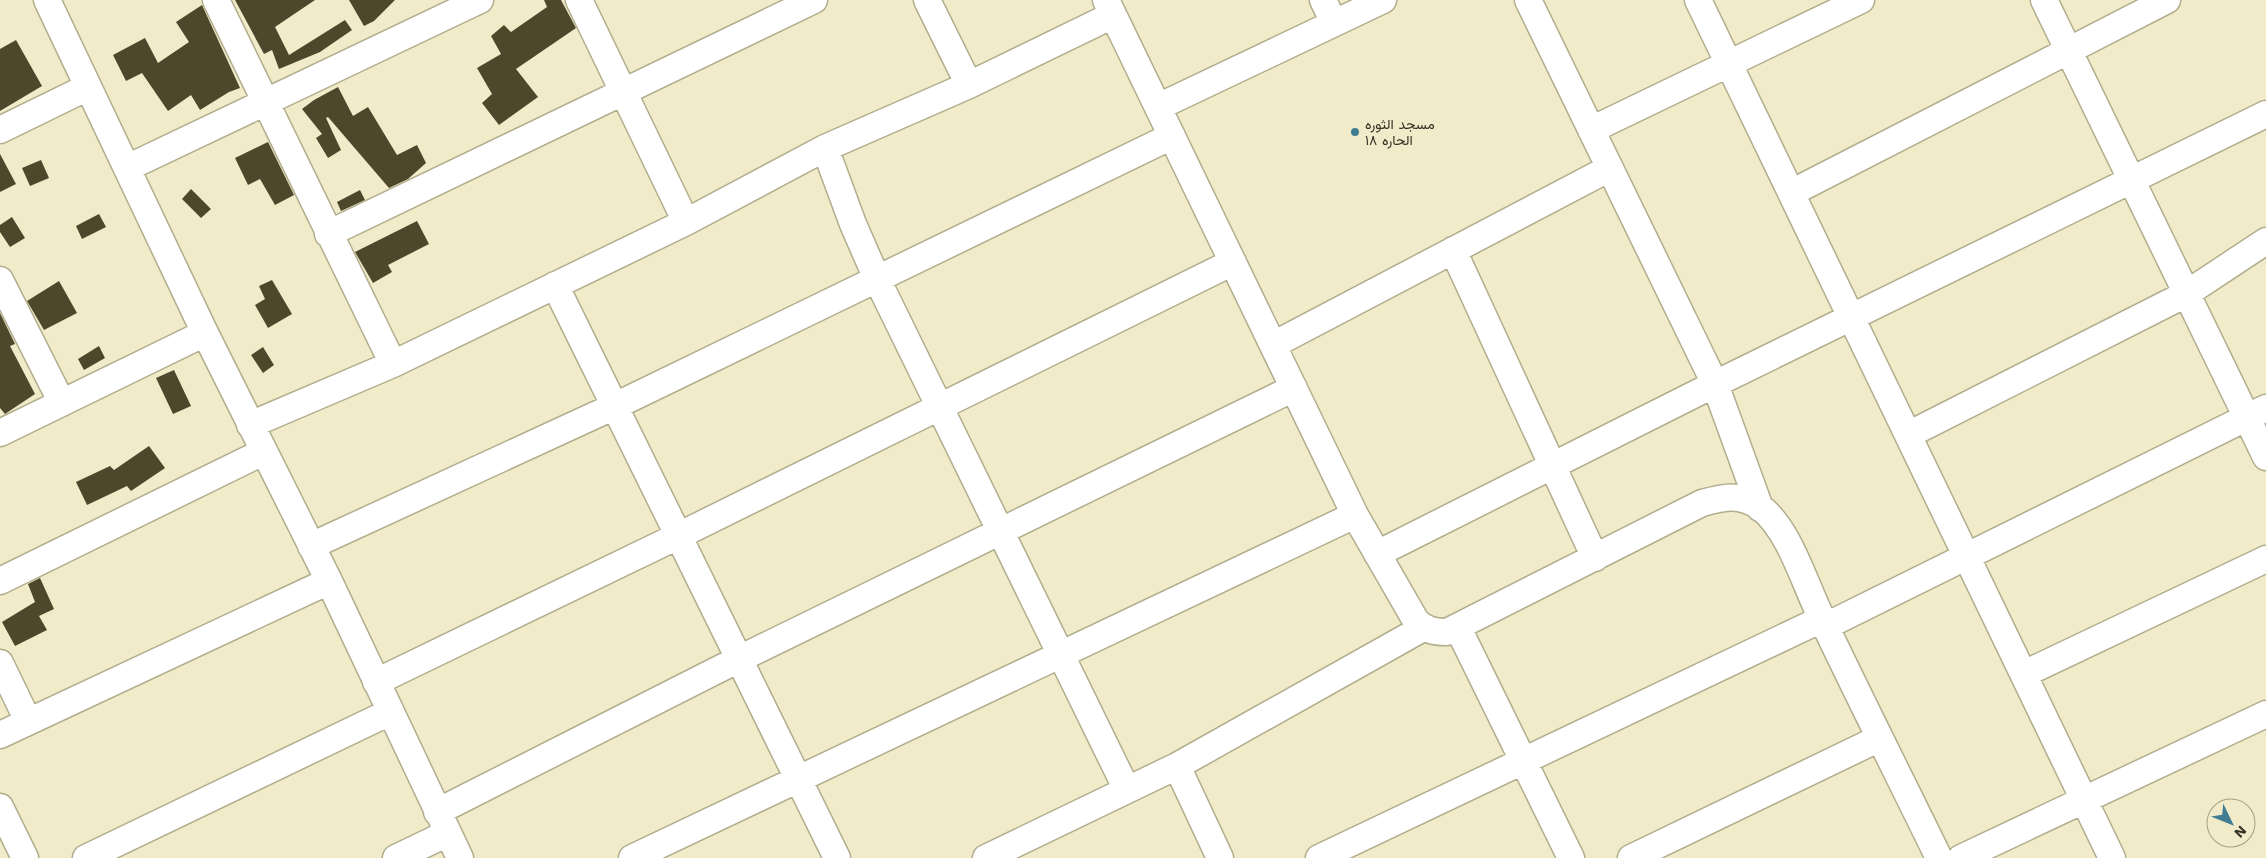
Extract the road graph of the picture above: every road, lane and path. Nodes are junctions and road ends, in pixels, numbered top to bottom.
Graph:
1 (46, 0) edge
2 (216, 0) edge
3 (480, 0) edge
4 (580, 0) edge
5 (814, 0) edge
6 (928, 0) edge
7 (1323, 0) edge
8 (1383, 0) edge
9 (1528, 0) edge
10 (1698, 0) edge
11 (1861, 0) edge
12 (2044, 0) edge
13 (2167, 0) edge
14 (1110, 7) edge
15 (1334, 23) junction
16 (2068, 49) junction
17 (1729, 64) junction
18 (969, 85) junction
19 (88, 87) junction
20 (623, 92) junction
21 (266, 103) junction
22 (1158, 107) junction
23 (2266, 114) edge
24 (0, 130) edge
25 (1591, 130) junction
26 (1172, 136) junction
27 (825, 148) junction
28 (128, 168) junction
29 (1610, 168) junction
30 (2131, 180) junction
31 (1792, 193) junction
32 (686, 222) junction
33 (328, 234) junction
34 (2266, 241) edge
35 (1453, 250) junction
36 (1232, 262) junction
37 (877, 279) junction
38 (555, 285) junction
39 (2, 287) edge
40 (2186, 294) junction
41 (1851, 317) junction
42 (205, 334) junction
43 (1273, 345) junction
44 (393, 364) junction
45 (1715, 384) junction
46 (1294, 388) junction
47 (62, 403) junction
48 (615, 406) junction
49 (939, 407) junction
50 (2257, 414) edge
51 (250, 424) junction
52 (0, 433) edge
53 (1908, 435) junction
54 (263, 452) junction
55 (2266, 458) edge
56 (1553, 467) junction
57 (1760, 508) junction
58 (1355, 515) junction
59 (1000, 532) junction
60 (678, 536) junction
61 (311, 546) junction
62 (1377, 554) junction
63 (1967, 557) junction
64 (1596, 558) junction
65 (2266, 559) edge
66 (0, 581) edge
67 (329, 581) junction
68 (1824, 623) junction
69 (1423, 628) junction
70 (1458, 628) junction
71 (1061, 655) junction
72 (739, 659) junction
73 (0, 663) edge
74 (2024, 674) junction
75 (376, 682) junction
76 (390, 712) junction
77 (2266, 714) edge
78 (28, 721) junction
79 (0, 735) edge
80 (1880, 738) junction
81 (1523, 761) junction
82 (1177, 766) junction
83 (798, 780) junction
84 (1127, 790) junction
85 (2084, 800) junction
86 (0, 806) edge
87 (442, 822) junction
88 (26, 858) edge
89 (86, 858) edge
90 (396, 858) edge
91 (460, 858) edge
92 (632, 858) edge
93 (837, 858) edge
94 (986, 858) edge
95 (1220, 858) edge
96 (1319, 858) edge
97 (1571, 858) edge
98 (1631, 858) edge
99 (1939, 858) edge
100 (1961, 858) edge
101 (2112, 858) edge

1 - 19 street
2 - 21 street
3 - 21 street
4 - 20 street
5 - 20 street
6 - 18 street
7 - 15 street
8 - 15 street
9 - 25 street
10 - 17 street
11 - 17 street
12 - 16 street
13 - 16 street
14 - 18 street
14 - 22 street
15 - 22 street
16 - 30 street
16 - 31 street
17 - 25 street
17 - 31 street
18 - 27 street
19 - 24 street
19 - 28 street
20 - 32 street
20 - 33 street
21 - 28 street
21 - 33 street
22 - 26 street
23 - 30 street
25 - 29 street
26 - 36 street
26 - 37 street
27 - 32 street
27 - 37 street
28 - 42 street
29 - 35 street
29 - 45 street
30 - 40 street
30 - 41 street
31 - 41 street
32 - 38 street
33 - 44 street
34 - 40 street
35 - 43 street
35 - 56 street
36 - 43 street
36 - 49 street
37 - 48 street
37 - 49 street
38 - 44 street
38 - 48 street
39 - 47 street
40 - 50 street
40 - 53 street
41 - 45 street
41 - 53 street
42 - 47 street
42 - 51 street
43 - 46 street
44 - 51 street
45 - 56 street
45 - 57 street
46 - 58 street
46 - 59 street
47 - 52 street
48 - 60 street
48 - 61 street
49 - 59 street
49 - 60 street
50 - 55 street
50 - 63 street
51 - 54 street
53 - 63 street
54 - 61 street
54 - 66 street
56 - 62 street
56 - 64 street
57 - 64 street
57 - 68 street
58 - 62 street
58 - 71 street
59 - 71 street
59 - 72 street
60 - 72 street
60 - 75 street
61 - 67 street
62 - 69 street
63 - 68 street
63 - 74 street
64 - 70 street
65 - 74 street
67 - 75 street
67 - 78 street
68 - 80 street
68 - 81 street
69 - 70 street
69 - 82 street
70 - 81 street
71 - 83 street
71 - 84 street
72 - 83 street
72 - 87 street
73 - 78 street
74 - 85 street
75 - 76 street
76 - 87 street
76 - 89 street
77 - 85 street
78 - 79 street
80 - 98 street
80 - 99 street
81 - 96 street
81 - 97 street
82 - 84 street
82 - 95 street
83 - 92 street
83 - 93 street
84 - 94 street
85 - 100 street
85 - 101 street
86 - 88 street
87 - 90 street
87 - 91 street

